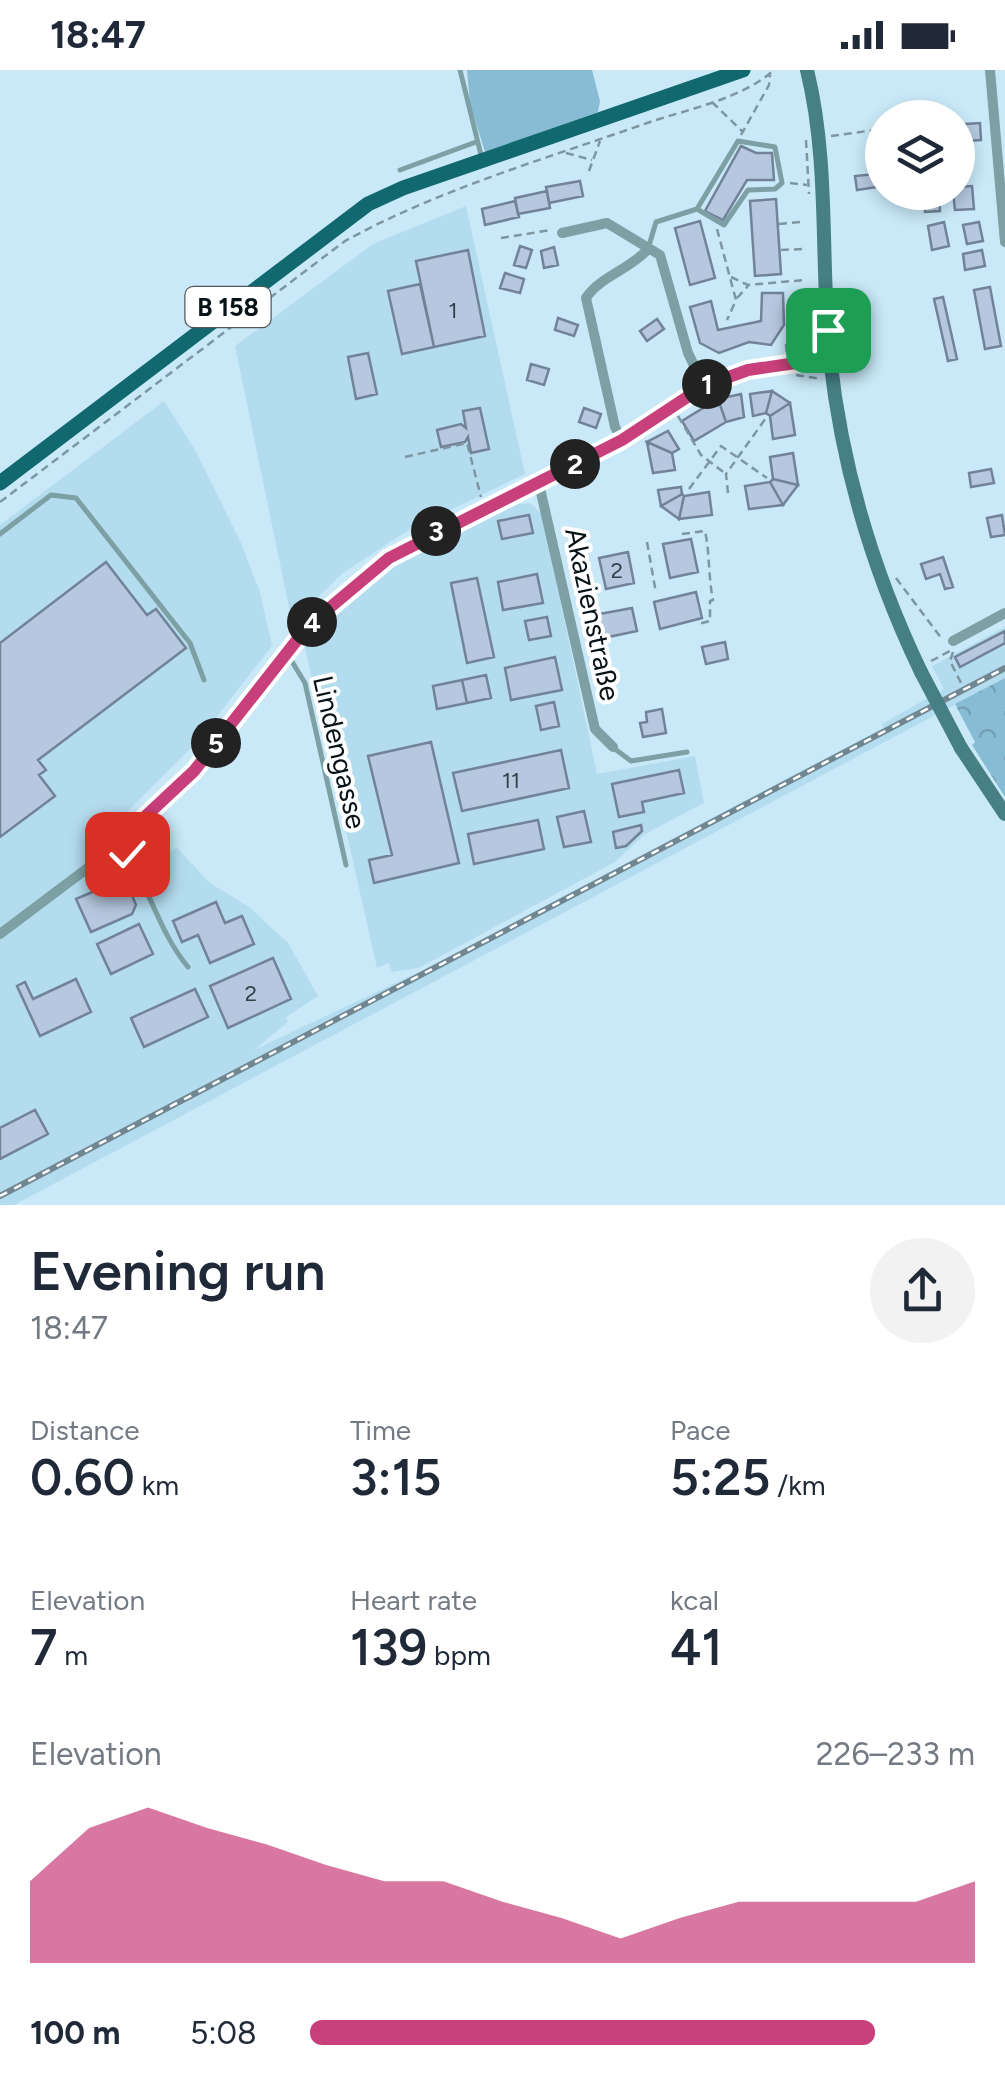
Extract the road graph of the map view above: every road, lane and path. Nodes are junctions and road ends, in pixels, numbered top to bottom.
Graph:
1 (460, 70) edge
2 (743, 70) edge
3 (782, 70) edge
4 (807, 70) edge
5 (990, 70) edge
6 (772, 72) edge
7 (711, 101) junction
8 (865, 131) edge
9 (742, 132) junction
10 (805, 133) dead end
11 (825, 137) dead end
12 (600, 140) junction
13 (738, 140) junction
14 (476, 142) junction
15 (564, 152) junction
16 (482, 160) junction
17 (593, 162) junction
18 (400, 170) dead end
19 (589, 171) dead end
20 (782, 183) junction
21 (808, 185) junction
22 (808, 194) dead end
23 (698, 209) junction
24 (1003, 219) edge
25 (801, 222) dead end
26 (717, 223) junction
27 (780, 224) dead end
28 (562, 233) joint
29 (501, 238) dead end
30 (1005, 242) edge
31 (648, 249) junction
32 (802, 249) dead end
33 (781, 250) dead end
34 (730, 276) junction
35 (804, 280) dead end
36 (748, 285) junction
37 (736, 300) junction
38 (727, 320) dead end
39 (786, 344) dead end
40 (787, 352) dead end
41 (830, 358) junction
42 (704, 386) junction
43 (672, 406) junction
44 (766, 418) dead end
45 (622, 440) junction
46 (405, 457) dead end
47 (738, 458) junction
48 (709, 462) junction
49 (726, 474) junction
50 (475, 477) junction
51 (767, 478) dead end
52 (467, 479) dead end
53 (0, 483) edge
54 (539, 484) junction
55 (689, 489) dead end
56 (728, 493) dead end
57 (482, 497) dead end
58 (0, 502) edge
59 (0, 534) edge
60 (682, 534) dead end
61 (648, 542) dead end
62 (892, 588) dead end
63 (656, 593) dead end
64 (1005, 613) edge
65 (698, 624) dead end
66 (953, 646) junction
67 (286, 653) junction
68 (924, 670) junction
69 (204, 680) dead end
70 (961, 682) dead end
71 (613, 747) joint
72 (687, 752) dead end
73 (1005, 814) edge
74 (118, 842) junction
75 (346, 865) dead end
76 (0, 934) edge
77 (188, 967) dead end

1 - 14 lane
2 - 16 main road, B 158
3 - 6 path
4 - 41 main road
5 - 24 street
6 - 7 path
6 - 9 path
7 - 9 path
7 - 12 path
8 - 11 path
9 - 13 path
10 - 21 path
12 - 15 path
12 - 17 path
13 - 20 lane
13 - 23 lane
14 - 16 lane
14 - 18 lane
15 - 17 path
15 - 58 path
16 - 53 main road, B 158
17 - 19 path
20 - 21 path
20 - 26 lane
21 - 22 path
23 - 26 lane
23 - 31 lane
24 - 30 street
25 - 27 path
26 - 34 path
28 - 29 path
28 - 31 street
31 - 42 street
31 - 45 street
32 - 33 path
34 - 36 path
34 - 37 path
35 - 36 path
36 - 37 path
37 - 38 path
39 - 40 path
41 - 42 street
41 - 68 main road
42 - 43 street
43 - 45 street
43 - 48 path
44 - 47 path
45 - 54 street
46 - 50 path
47 - 48 path
47 - 49 path
47 - 51 path
48 - 49 path
48 - 55 path
49 - 56 path
50 - 52 path
50 - 57 path
54 - 67 street
54 - 71 street, Akazienstraße
59 - 69 lane
60 - 65 path
61 - 63 path
62 - 66 path
64 - 66 street
66 - 68 path
66 - 70 path
67 - 74 street
67 - 75 lane, Lindengasse
68 - 73 main road, bridge
71 - 72 lane
74 - 76 street
74 - 77 lane

